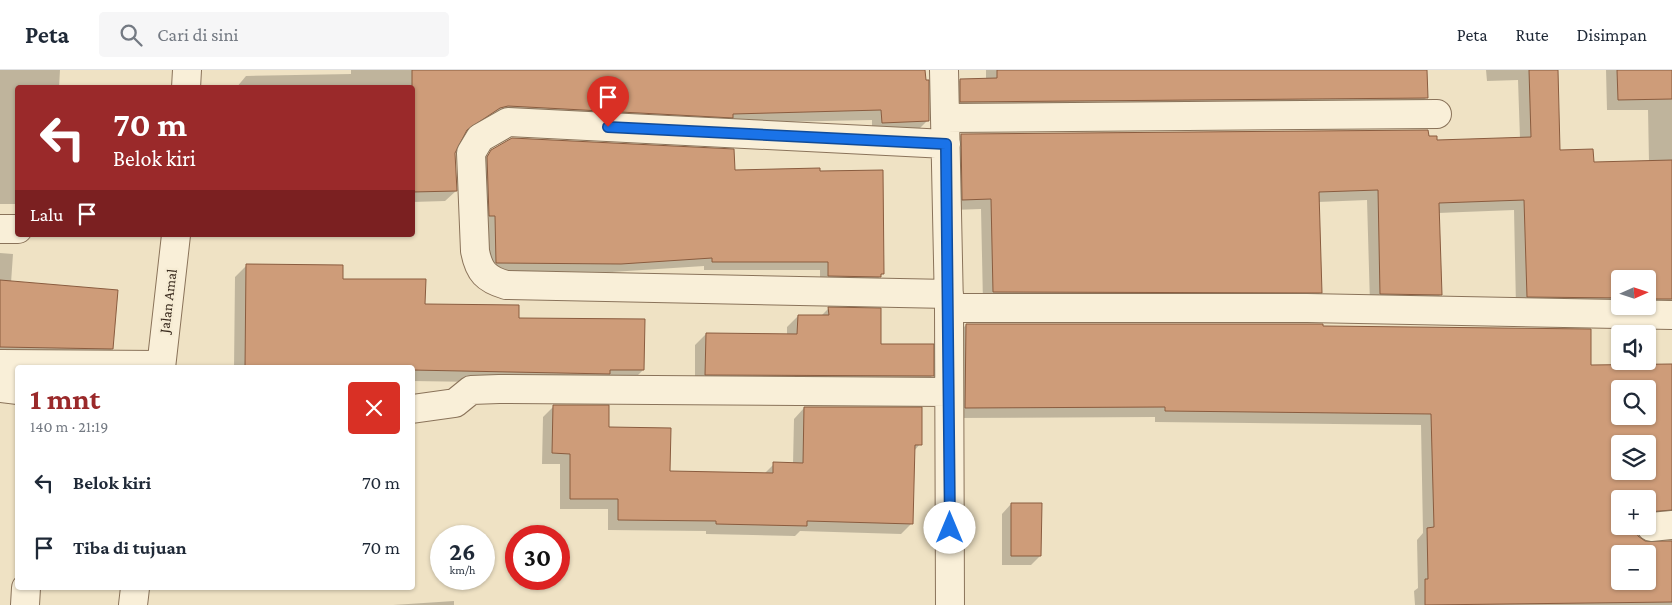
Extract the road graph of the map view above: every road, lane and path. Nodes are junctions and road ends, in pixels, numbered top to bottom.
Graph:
1 (187, 70) edge
2 (944, 70) edge
3 (186, 85) edge
4 (1437, 114) dead end
5 (946, 131) junction
6 (0, 228) edge
7 (15, 229) edge
8 (176, 237) edge
9 (949, 301) junction
10 (1672, 314) edge
11 (0, 364) edge
12 (80, 365) edge
13 (161, 365) edge
14 (0, 388) edge
15 (15, 390) edge
16 (949, 392) junction
17 (415, 409) edge
18 (26, 590) edge
19 (135, 590) edge
20 (25, 605) edge
21 (133, 605) edge
22 (950, 605) edge

1 - 3 street
2 - 5 street
4 - 5 street
5 - 9 street
5 - 9 street
6 - 7 street
8 - 13 street, Jalan Amal
9 - 10 street
9 - 16 street
11 - 12 street
14 - 15 street
16 - 17 street
16 - 22 street
18 - 20 street
19 - 21 street

